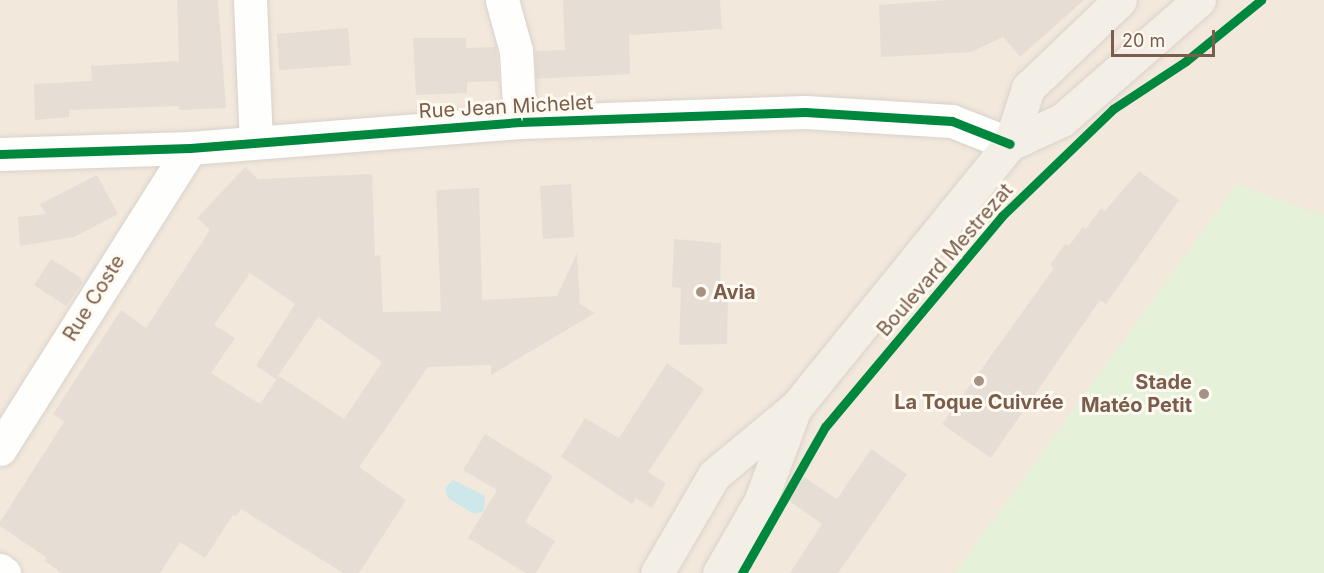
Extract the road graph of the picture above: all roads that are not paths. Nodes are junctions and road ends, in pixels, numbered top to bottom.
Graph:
1 (250, 0) edge
2 (502, 0) edge
3 (1120, 0) edge
4 (1199, 0) edge
5 (520, 122) junction
6 (256, 142) junction
7 (1010, 144) junction
8 (190, 148) junction
9 (0, 154) edge
10 (796, 406) junction
11 (0, 449) edge
12 (0, 570) edge
13 (4, 573) edge
14 (657, 573) edge
15 (719, 573) edge

1 - 6 street
2 - 5 street
3 - 7 main road, Boulevard Mestrezat
4 - 7 main road, Boulevard Mestrezat
5 - 6 street, Rue Jean Michelet
5 - 7 street, Rue Jean Michelet
6 - 8 street, Rue Jean Michelet
7 - 10 main road, Boulevard Mestrezat
8 - 9 street, Rue Jean Michelet
8 - 11 street, Rue Coste
10 - 14 main road, Boulevard Mestrezat
10 - 15 main road, Boulevard Mestrezat
12 - 13 street

